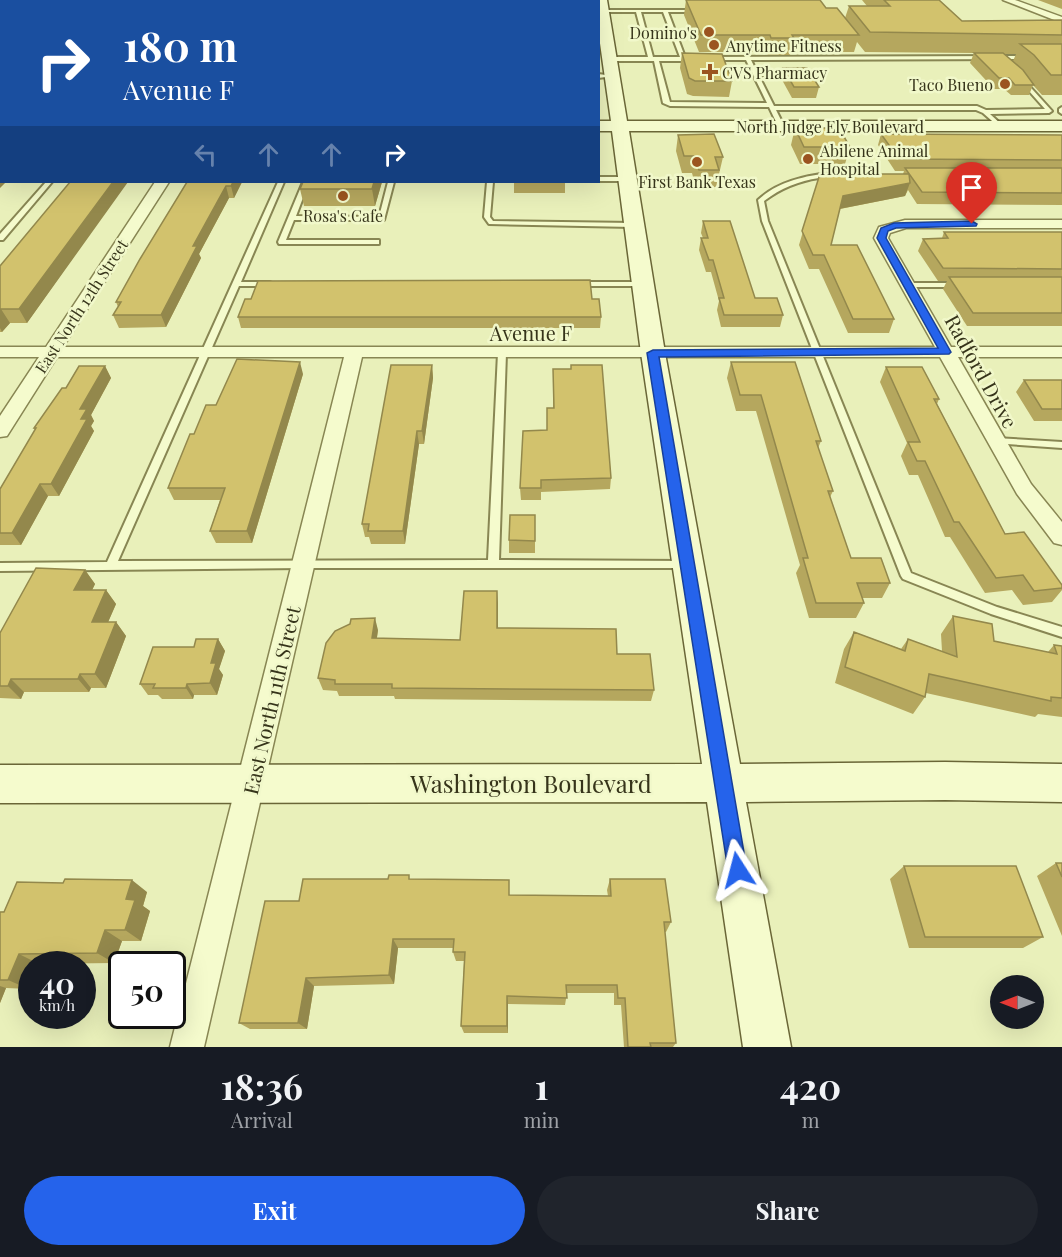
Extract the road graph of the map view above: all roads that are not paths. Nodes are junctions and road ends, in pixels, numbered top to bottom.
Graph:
1 (1007, 0) edge
2 (638, 11) junction
3 (665, 11) junction
4 (699, 11) edge
5 (602, 15) edge
6 (1062, 20) edge
7 (859, 50) edge
8 (865, 58) junction
9 (1000, 58) junction
10 (1031, 58) edge
11 (653, 59) junction
12 (683, 59) junction
13 (748, 59) junction
14 (778, 59) junction
15 (605, 65) edge
16 (1007, 65) edge
17 (1015, 72) edge
18 (755, 74) junction
19 (786, 74) junction
20 (818, 74) dead end
21 (771, 106) junction
22 (985, 112) junction
23 (608, 126) edge
24 (781, 126) junction
25 (1000, 126) junction
26 (1062, 126) edge
27 (854, 175) edge
28 (612, 179) edge
29 (48, 183) edge
30 (161, 183) edge
31 (280, 183) edge
32 (306, 183) edge
33 (391, 183) edge
34 (490, 183) edge
35 (291, 218) junction
36 (1062, 224) edge
37 (633, 225) junction
38 (0, 238) edge
39 (376, 243) dead end
40 (236, 284) junction
41 (283, 284) edge
42 (570, 284) edge
43 (642, 284) junction
44 (907, 285) junction
45 (967, 285) edge
46 (0, 352) edge
47 (51, 352) junction
48 (818, 352) junction
49 (945, 352) junction
50 (1062, 352) edge
51 (206, 353) junction
52 (354, 353) junction
53 (502, 353) junction
54 (653, 353) junction
55 (0, 431) edge
56 (995, 441) junction
57 (1062, 445) edge
58 (1062, 537) edge
59 (303, 564) junction
60 (493, 564) junction
61 (687, 565) junction
62 (111, 566) junction
63 (0, 567) edge
64 (1062, 632) edge
65 (723, 782) junction
66 (1062, 783) edge
67 (0, 784) edge
68 (251, 784) junction
69 (187, 1047) edge
70 (767, 1047) edge

1 - 6 street
2 - 3 lane
2 - 5 lane
2 - 11 lane
3 - 4 lane
3 - 12 lane
5 - 15 main road
7 - 8 lane
8 - 9 lane
8 - 14 lane
9 - 10 lane
9 - 16 lane
11 - 12 lane
11 - 15 lane
11 - 21 lane
12 - 13 lane
13 - 14 lane
13 - 18 lane
14 - 19 lane
15 - 23 main road
17 - 22 lane
18 - 19 lane
18 - 21 lane
19 - 20 lane
21 - 22 lane
21 - 24 lane
22 - 25 lane
23 - 24 main road, North Judge Ely Boulevard
23 - 28 main road
24 - 25 main road, North Judge Ely Boulevard
25 - 26 main road, North Judge Ely Boulevard
27 - 48 lane
28 - 37 main road
29 - 38 lane
30 - 47 street, East North 12th Street
31 - 40 lane
32 - 35 lane
33 - 35 lane
34 - 37 lane
35 - 39 lane
36 - 44 street, Radford Drive
37 - 43 main road
40 - 41 lane
40 - 51 lane
42 - 43 lane
43 - 54 main road
44 - 45 lane
44 - 49 street, Radford Drive
46 - 47 street, Avenue F
47 - 51 street, Avenue F
47 - 55 street, East North 12th Street
48 - 49 street, Avenue F
48 - 54 street, Avenue F
48 - 64 lane
49 - 50 street, Avenue F
49 - 56 street, Radford Drive
51 - 52 street, Avenue F
51 - 62 lane
52 - 53 street, Avenue F
52 - 59 street, East North 11th Street
53 - 54 street, Avenue F
53 - 60 lane
54 - 61 main road
56 - 57 lane
56 - 58 street, Radford Drive
59 - 60 lane
59 - 62 lane
59 - 68 street, East North 11th Street
60 - 61 lane
61 - 65 main road
62 - 63 lane
65 - 66 main road, Washington Boulevard
65 - 68 main road, Washington Boulevard
65 - 70 main road
67 - 68 main road, Washington Boulevard
68 - 69 street, East North 11th Street

